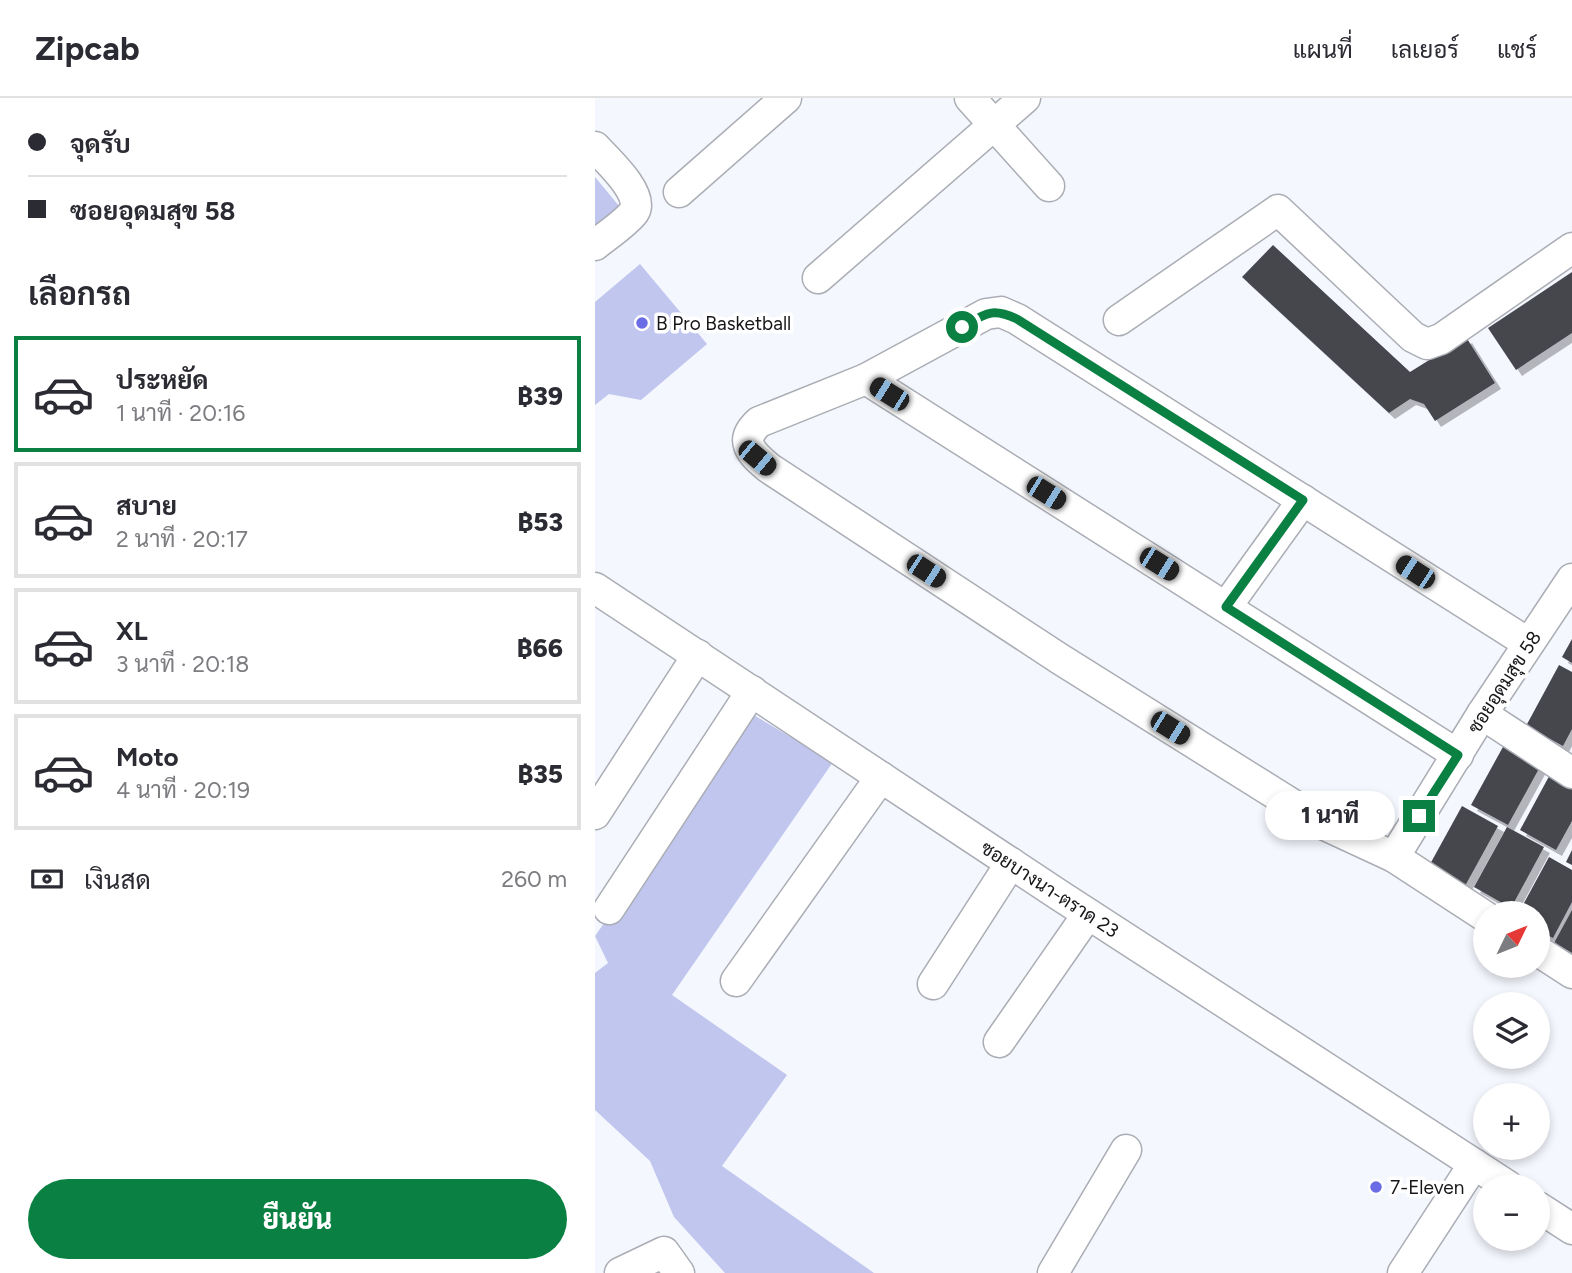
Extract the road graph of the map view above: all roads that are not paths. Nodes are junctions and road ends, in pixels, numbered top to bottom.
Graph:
1 (786, 98) edge
2 (970, 98) edge
3 (1025, 98) edge
4 (994, 125) junction
5 (595, 146) edge
6 (1049, 186) dead end
7 (679, 192) dead end
8 (595, 245) edge
9 (1572, 248) edge
10 (818, 278) dead end
11 (1119, 320) dead end
12 (866, 379) junction
13 (1303, 500) junction
14 (1572, 579) edge
15 (595, 588) edge
16 (1226, 607) junction
17 (1528, 643) junction
18 (698, 655) junction
19 (752, 691) junction
20 (1482, 714) junction
21 (1458, 755) junction
22 (1572, 773) edge
23 (881, 777) junction
24 (595, 814) edge
25 (1394, 857) junction
26 (1011, 863) junction
27 (609, 909) dead end
28 (1473, 909) edge
29 (1088, 914) junction
30 (1551, 959) edge
31 (1572, 973) edge
32 (736, 981) dead end
33 (933, 984) dead end
34 (999, 1042) dead end
35 (1126, 1150) dead end
36 (1474, 1164) junction
37 (1489, 1174) edge
38 (1550, 1215) edge
39 (1572, 1229) edge
40 (620, 1273) edge
41 (679, 1273) edge
42 (1053, 1273) edge
43 (1403, 1273) edge

1 - 7 street
2 - 4 street
3 - 4 street
4 - 6 street
4 - 10 street
5 - 8 street
9 - 11 street
12 - 13 street
12 - 16 street
12 - 25 street
13 - 16 street
13 - 17 street
14 - 17 street, ซอยอุดมสุข 58
15 - 18 street, ซอยบางนา-ตราด 23
16 - 21 street
17 - 20 street, ซอยอุดมสุข 58
18 - 19 street, ซอยบางนา-ตราด 23
18 - 24 street
19 - 23 street, ซอยบางนา-ตราด 23
19 - 27 street
20 - 21 street, ซอยอุดมสุข 58
20 - 22 street
21 - 25 street, ซอยอุดมสุข 58
23 - 26 street, ซอยบางนา-ตราด 23
23 - 32 street
25 - 28 street
26 - 29 street, ซอยบางนา-ตราด 23
26 - 33 street
29 - 34 street
29 - 36 street, ซอยบางนา-ตราด 23
30 - 31 street
35 - 42 street
36 - 37 street, ซอยบางนา-ตราด 23
36 - 43 street
38 - 39 street
40 - 41 street

